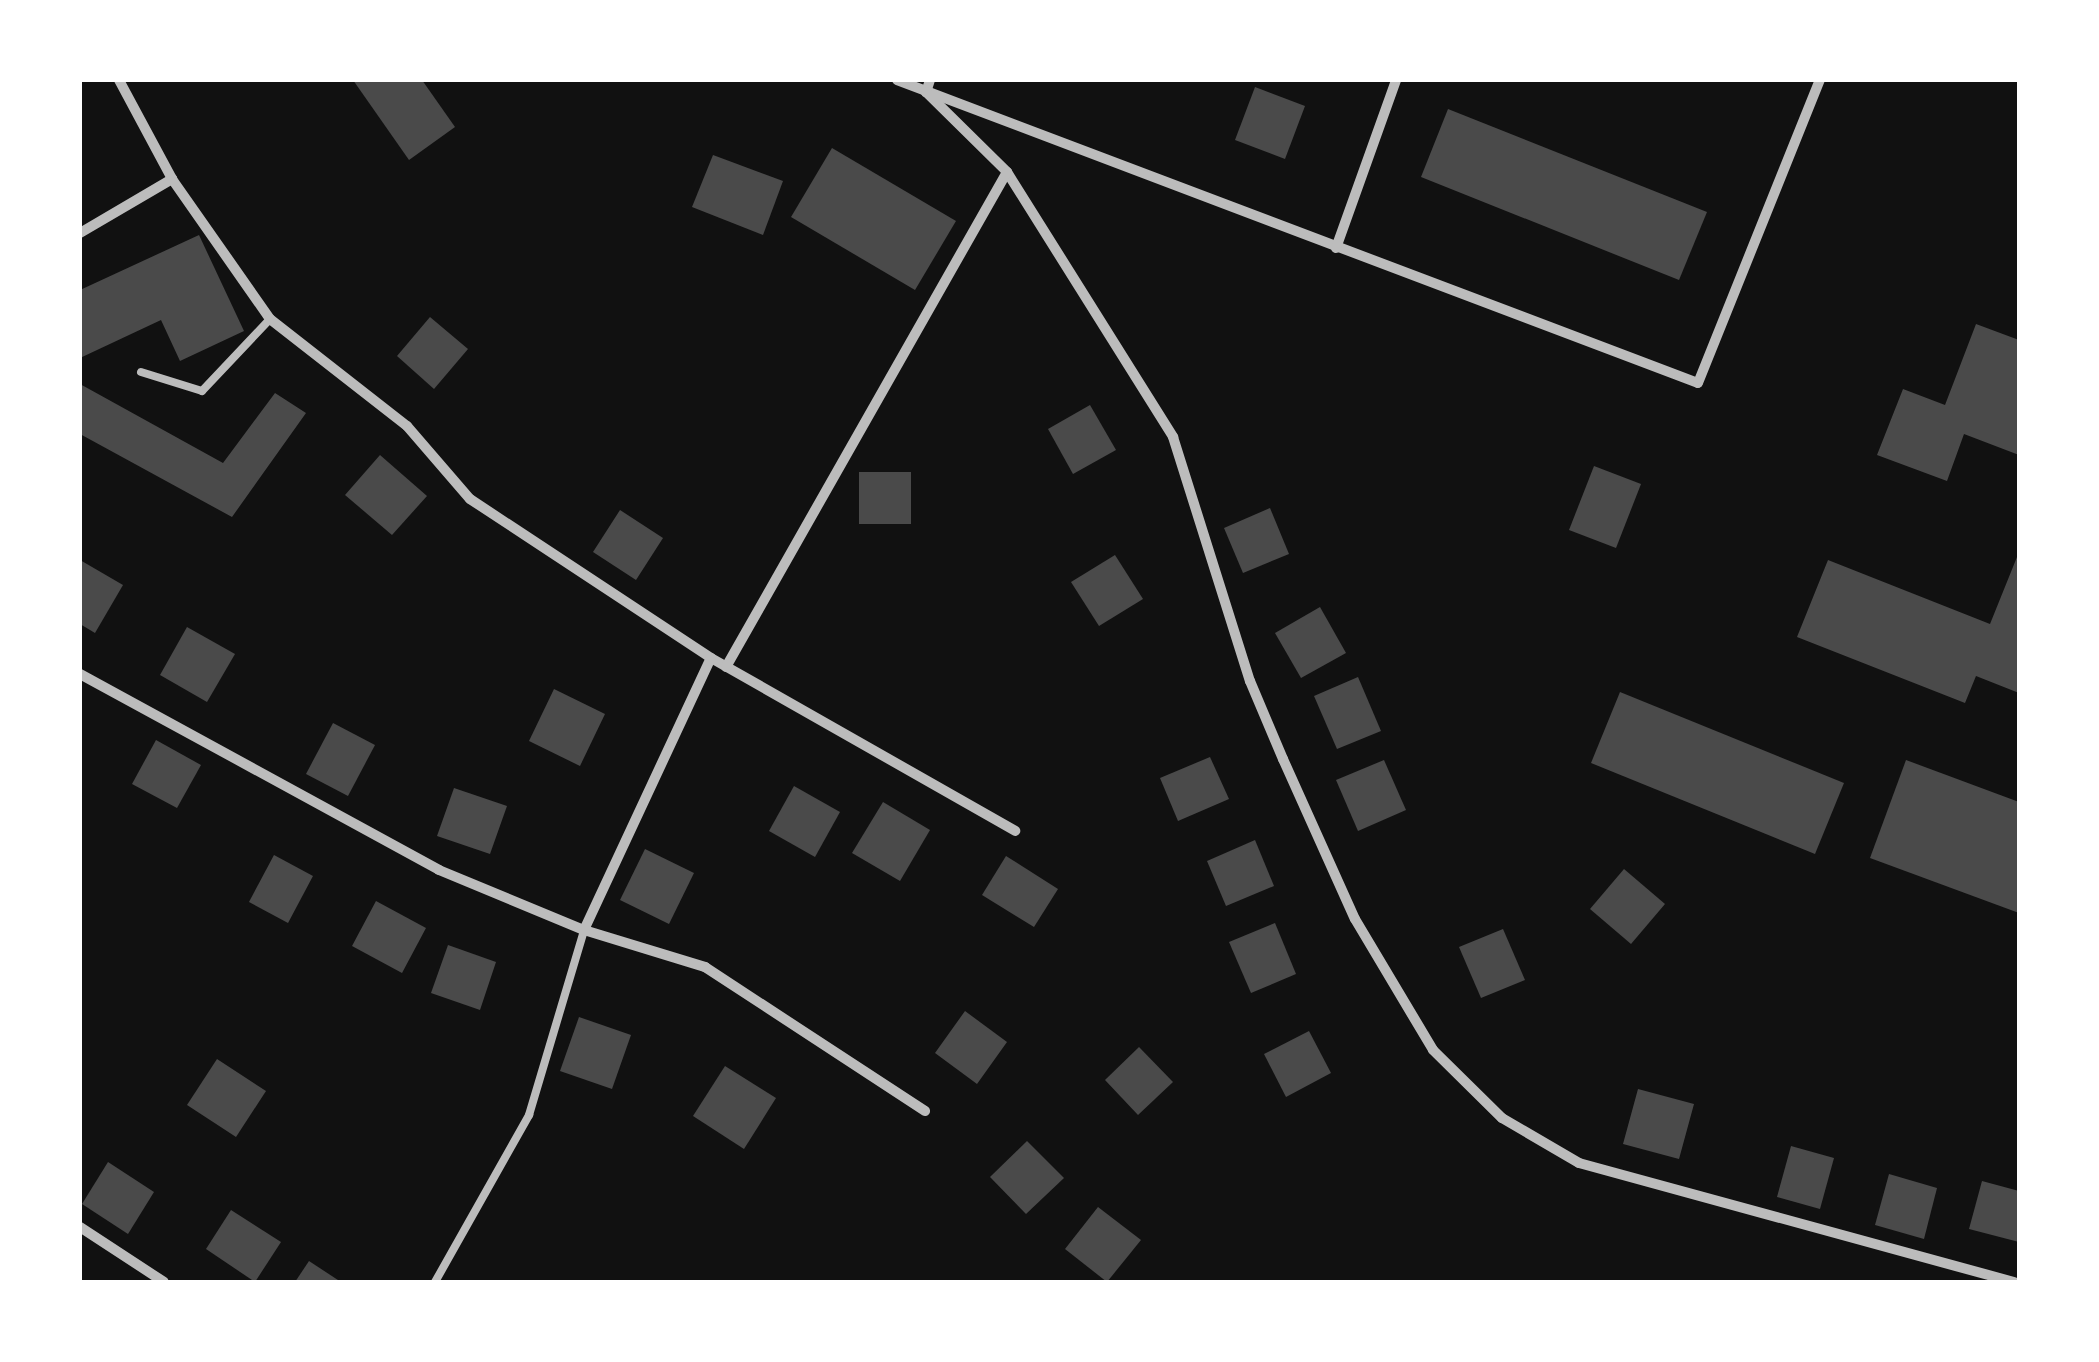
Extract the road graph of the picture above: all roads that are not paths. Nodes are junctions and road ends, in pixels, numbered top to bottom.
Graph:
1 (119, 80) edge
2 (897, 80) edge
3 (1396, 80) edge
4 (1820, 80) edge
5 (928, 86) edge
6 (1007, 172) junction
7 (172, 180) junction
8 (80, 233) edge
9 (1336, 248) junction
10 (270, 318) junction
11 (141, 372) dead end
12 (711, 658) junction
13 (726, 667) junction
14 (80, 674) edge
15 (1016, 831) dead end
16 (584, 930) junction
17 (925, 1110) dead end
18 (80, 1227) edge
19 (164, 1282) edge
20 (434, 1282) edge
21 (2014, 1282) edge

1 - 7 street
2 - 5 street
3 - 9 street
4 - 9 street
5 - 6 street
5 - 9 street
6 - 13 street
6 - 21 street
7 - 8 street
7 - 10 street
10 - 11 lane
10 - 12 street
12 - 13 street
12 - 16 street
13 - 15 street
14 - 16 street
16 - 17 street
16 - 20 lane
18 - 19 street

